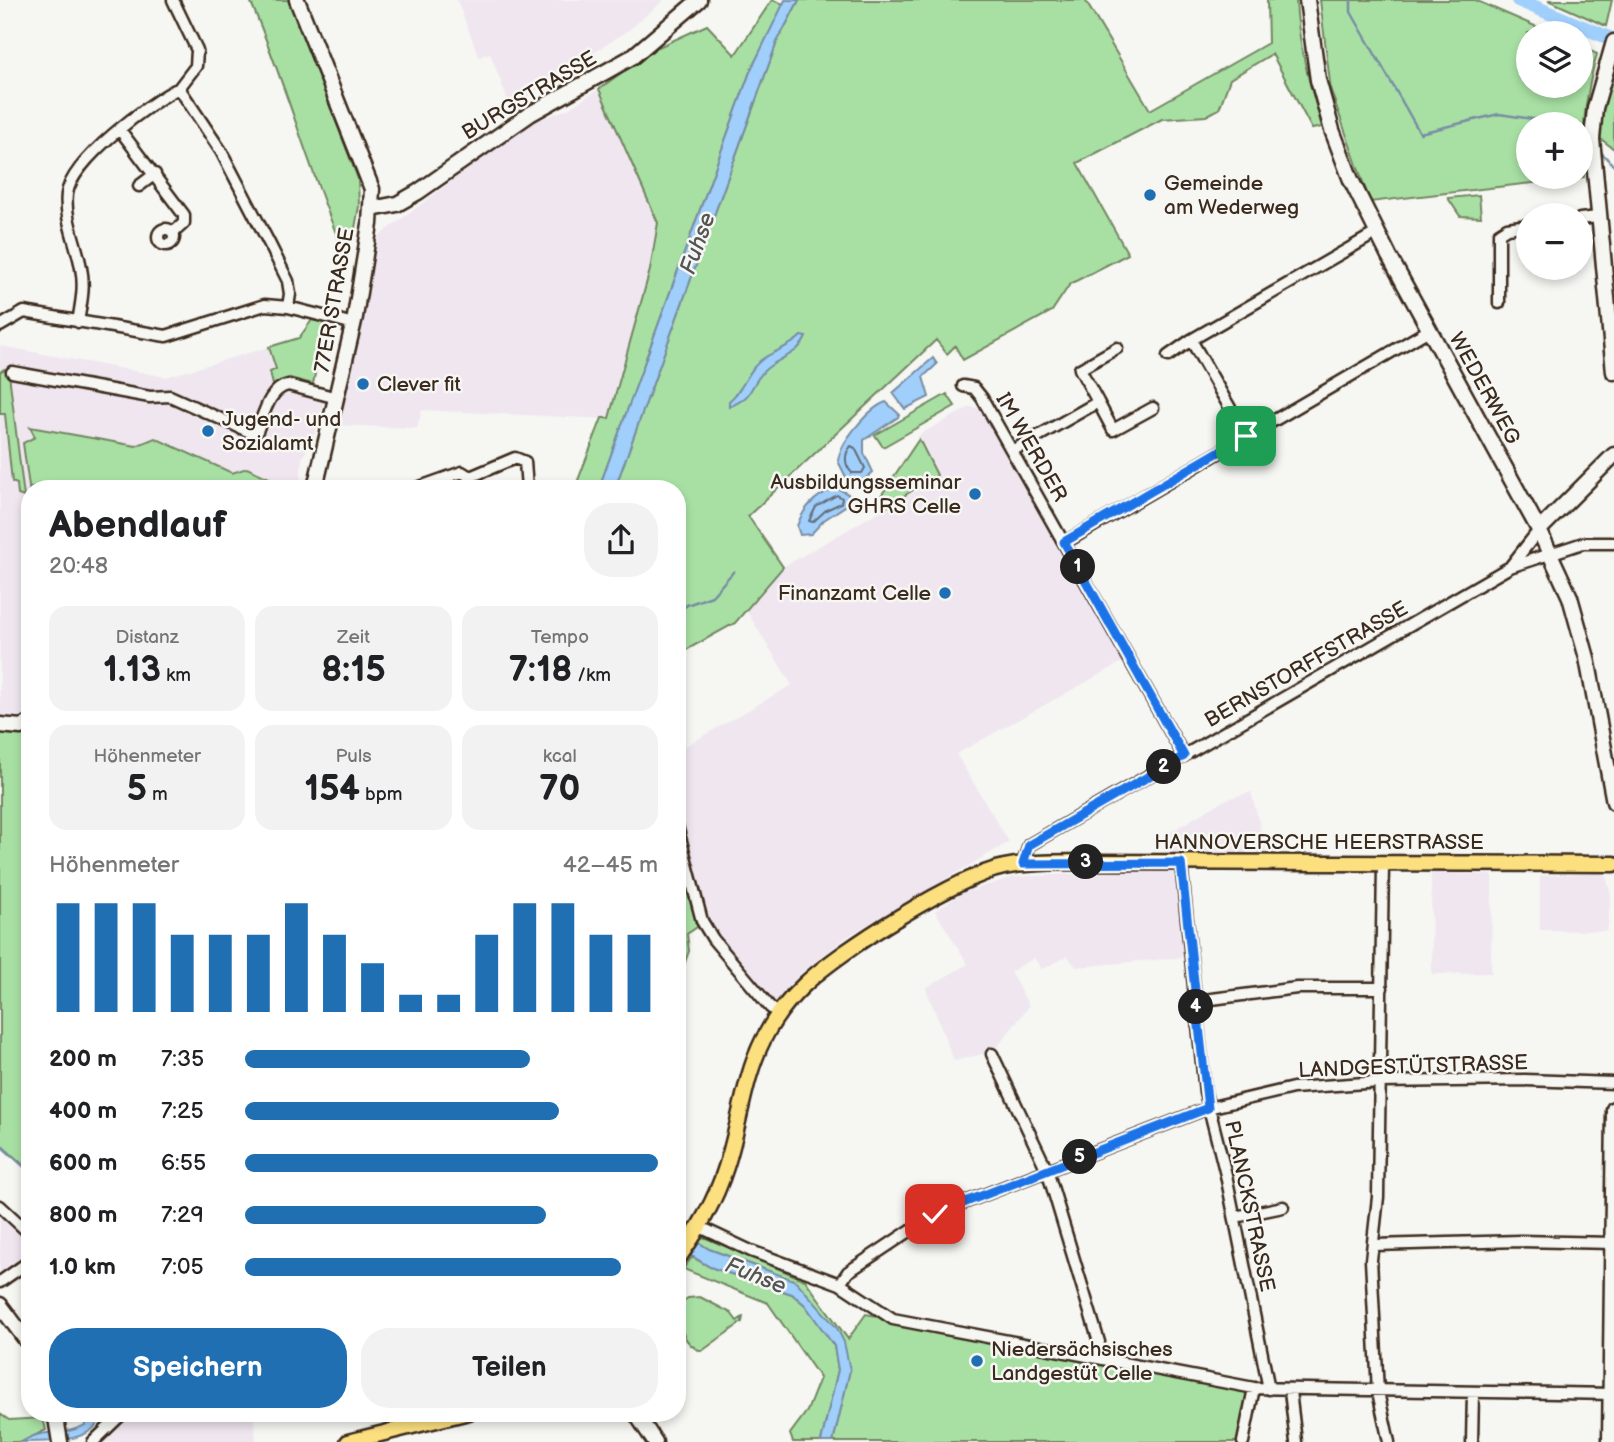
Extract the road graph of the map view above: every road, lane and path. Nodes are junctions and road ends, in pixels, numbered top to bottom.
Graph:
1 (173, 0) edge
2 (297, 0) edge
3 (699, 0) edge
4 (1307, 0) edge
5 (1614, 42) edge
6 (179, 88) junction
7 (120, 130) junction
8 (155, 174) junction
9 (139, 186) dead end
10 (372, 209) junction
11 (1598, 217) junction
12 (1593, 218) edge
13 (1516, 227) edge
14 (173, 233) dead end
15 (1376, 233) junction
16 (1499, 303) dead end
17 (288, 307) junction
18 (78, 322) junction
19 (354, 324) junction
20 (0, 326) edge
21 (1429, 330) junction
22 (1612, 332) edge
23 (1191, 340) junction
24 (1118, 348) dead end
25 (1168, 356) dead end
26 (12, 372) dead end
27 (1614, 372) edge
28 (963, 386) dead end
29 (337, 398) junction
30 (1098, 402) junction
31 (1153, 408) dead end
32 (1246, 436) junction
33 (1012, 451) junction
34 (1614, 455) edge
35 (316, 480) edge
36 (440, 480) edge
37 (526, 480) edge
38 (1539, 530) junction
39 (1064, 542) junction
40 (1614, 543) edge
41 (1550, 551) junction
42 (1510, 567) junction
43 (0, 725) edge
44 (21, 727) edge
45 (1184, 756) junction
46 (1614, 802) edge
47 (686, 863) edge
48 (1181, 863) junction
49 (1023, 864) junction
50 (1383, 864) junction
51 (1614, 864) edge
52 (1382, 988) junction
53 (1195, 1001) junction
54 (779, 1014) junction
55 (992, 1054) dead end
56 (1380, 1082) junction
57 (1614, 1083) edge
58 (1208, 1108) junction
59 (1614, 1109) edge
60 (1047, 1170) junction
61 (1614, 1190) edge
62 (0, 1206) edge
63 (1283, 1207) dead end
64 (1235, 1217) junction
65 (21, 1226) edge
66 (699, 1229) junction
67 (1613, 1243) edge
68 (1374, 1245) junction
69 (686, 1248) edge
70 (21, 1267) edge
71 (0, 1282) edge
72 (840, 1284) junction
73 (1, 1302) edge
74 (21, 1329) edge
75 (1097, 1357) junction
76 (1254, 1388) junction
77 (1269, 1389) junction
78 (1290, 1391) junction
79 (1378, 1392) junction
80 (1472, 1392) junction
81 (1612, 1394) edge
82 (114, 1422) edge
83 (429, 1422) edge
84 (642, 1422) edge
85 (93, 1442) edge
86 (348, 1442) edge
87 (655, 1442) edge
88 (1243, 1442) edge
89 (1296, 1442) edge
90 (1390, 1442) edge
91 (1472, 1442) edge
92 (1610, 1442) edge

1 - 6 street
2 - 10 street, 77ER STRASSE
3 - 10 street, BURGSTRASSE
4 - 15 street, WEDERWEG
5 - 11 street
6 - 7 street
6 - 17 street
7 - 8 street
7 - 18 street
8 - 9 street
8 - 14 street
10 - 19 street, 77ER STRASSE
11 - 12 street
11 - 22 street
13 - 16 street
15 - 21 street, WEDERWEG
15 - 23 street
17 - 18 street
17 - 19 street
18 - 20 street
19 - 29 street, 77ER STRASSE
21 - 32 street
21 - 38 street, WEDERWEG
22 - 27 street
23 - 25 street
23 - 32 street
24 - 30 street
26 - 29 street, 77ER STRASSE
28 - 33 street, IM WERDER
29 - 35 street, 77ER STRASSE
30 - 31 street
30 - 33 street
32 - 39 street
33 - 39 street, IM WERDER
34 - 38 street
36 - 37 street
38 - 41 street, WEDERWEG
38 - 42 street, BERNSTORFFSTRASSE
39 - 45 street, IM WERDER
40 - 41 street, BERNSTORFFSTRASSE
41 - 42 street, BERNSTORFFSTRASSE
41 - 46 street, WEDERWEG
42 - 45 street, BERNSTORFFSTRASSE
43 - 44 street
45 - 49 street, BERNSTORFFSTRASSE
47 - 54 street
48 - 49 main road, HANNOVERSCHE HEERSTRASSE
48 - 50 main road, HANNOVERSCHE HEERSTRASSE
48 - 53 street, PLANCKSTRASSE
49 - 54 main road, HANNOVERSCHE HEERSTRASSE
50 - 51 main road, HANNOVERSCHE HEERSTRASSE
50 - 52 street
52 - 53 street
52 - 56 street
53 - 58 street, PLANCKSTRASSE
54 - 66 main road, HANNOVERSCHE HEERSTRASSE
55 - 60 street
56 - 57 street, LANDGESTÜTSTRASSE
56 - 58 street, LANDGESTÜTSTRASSE
56 - 68 street
58 - 60 street, LANDGESTÜTSTRASSE
58 - 64 street, PLANCKSTRASSE
59 - 61 street
60 - 72 street, LANDGESTÜTSTRASSE
60 - 75 street
61 - 67 street
62 - 65 street
63 - 64 street
64 - 77 street, PLANCKSTRASSE
66 - 69 main road, HANNOVERSCHE HEERSTRASSE
66 - 72 street
67 - 68 street
67 - 81 street
68 - 79 street
70 - 71 street
72 - 75 street
73 - 74 street
75 - 76 street
76 - 77 street
76 - 88 street
77 - 78 street
78 - 79 street
78 - 89 street
79 - 80 street
79 - 90 street
80 - 81 street
80 - 91 street
81 - 92 street
82 - 85 street
83 - 86 main road
84 - 87 street

